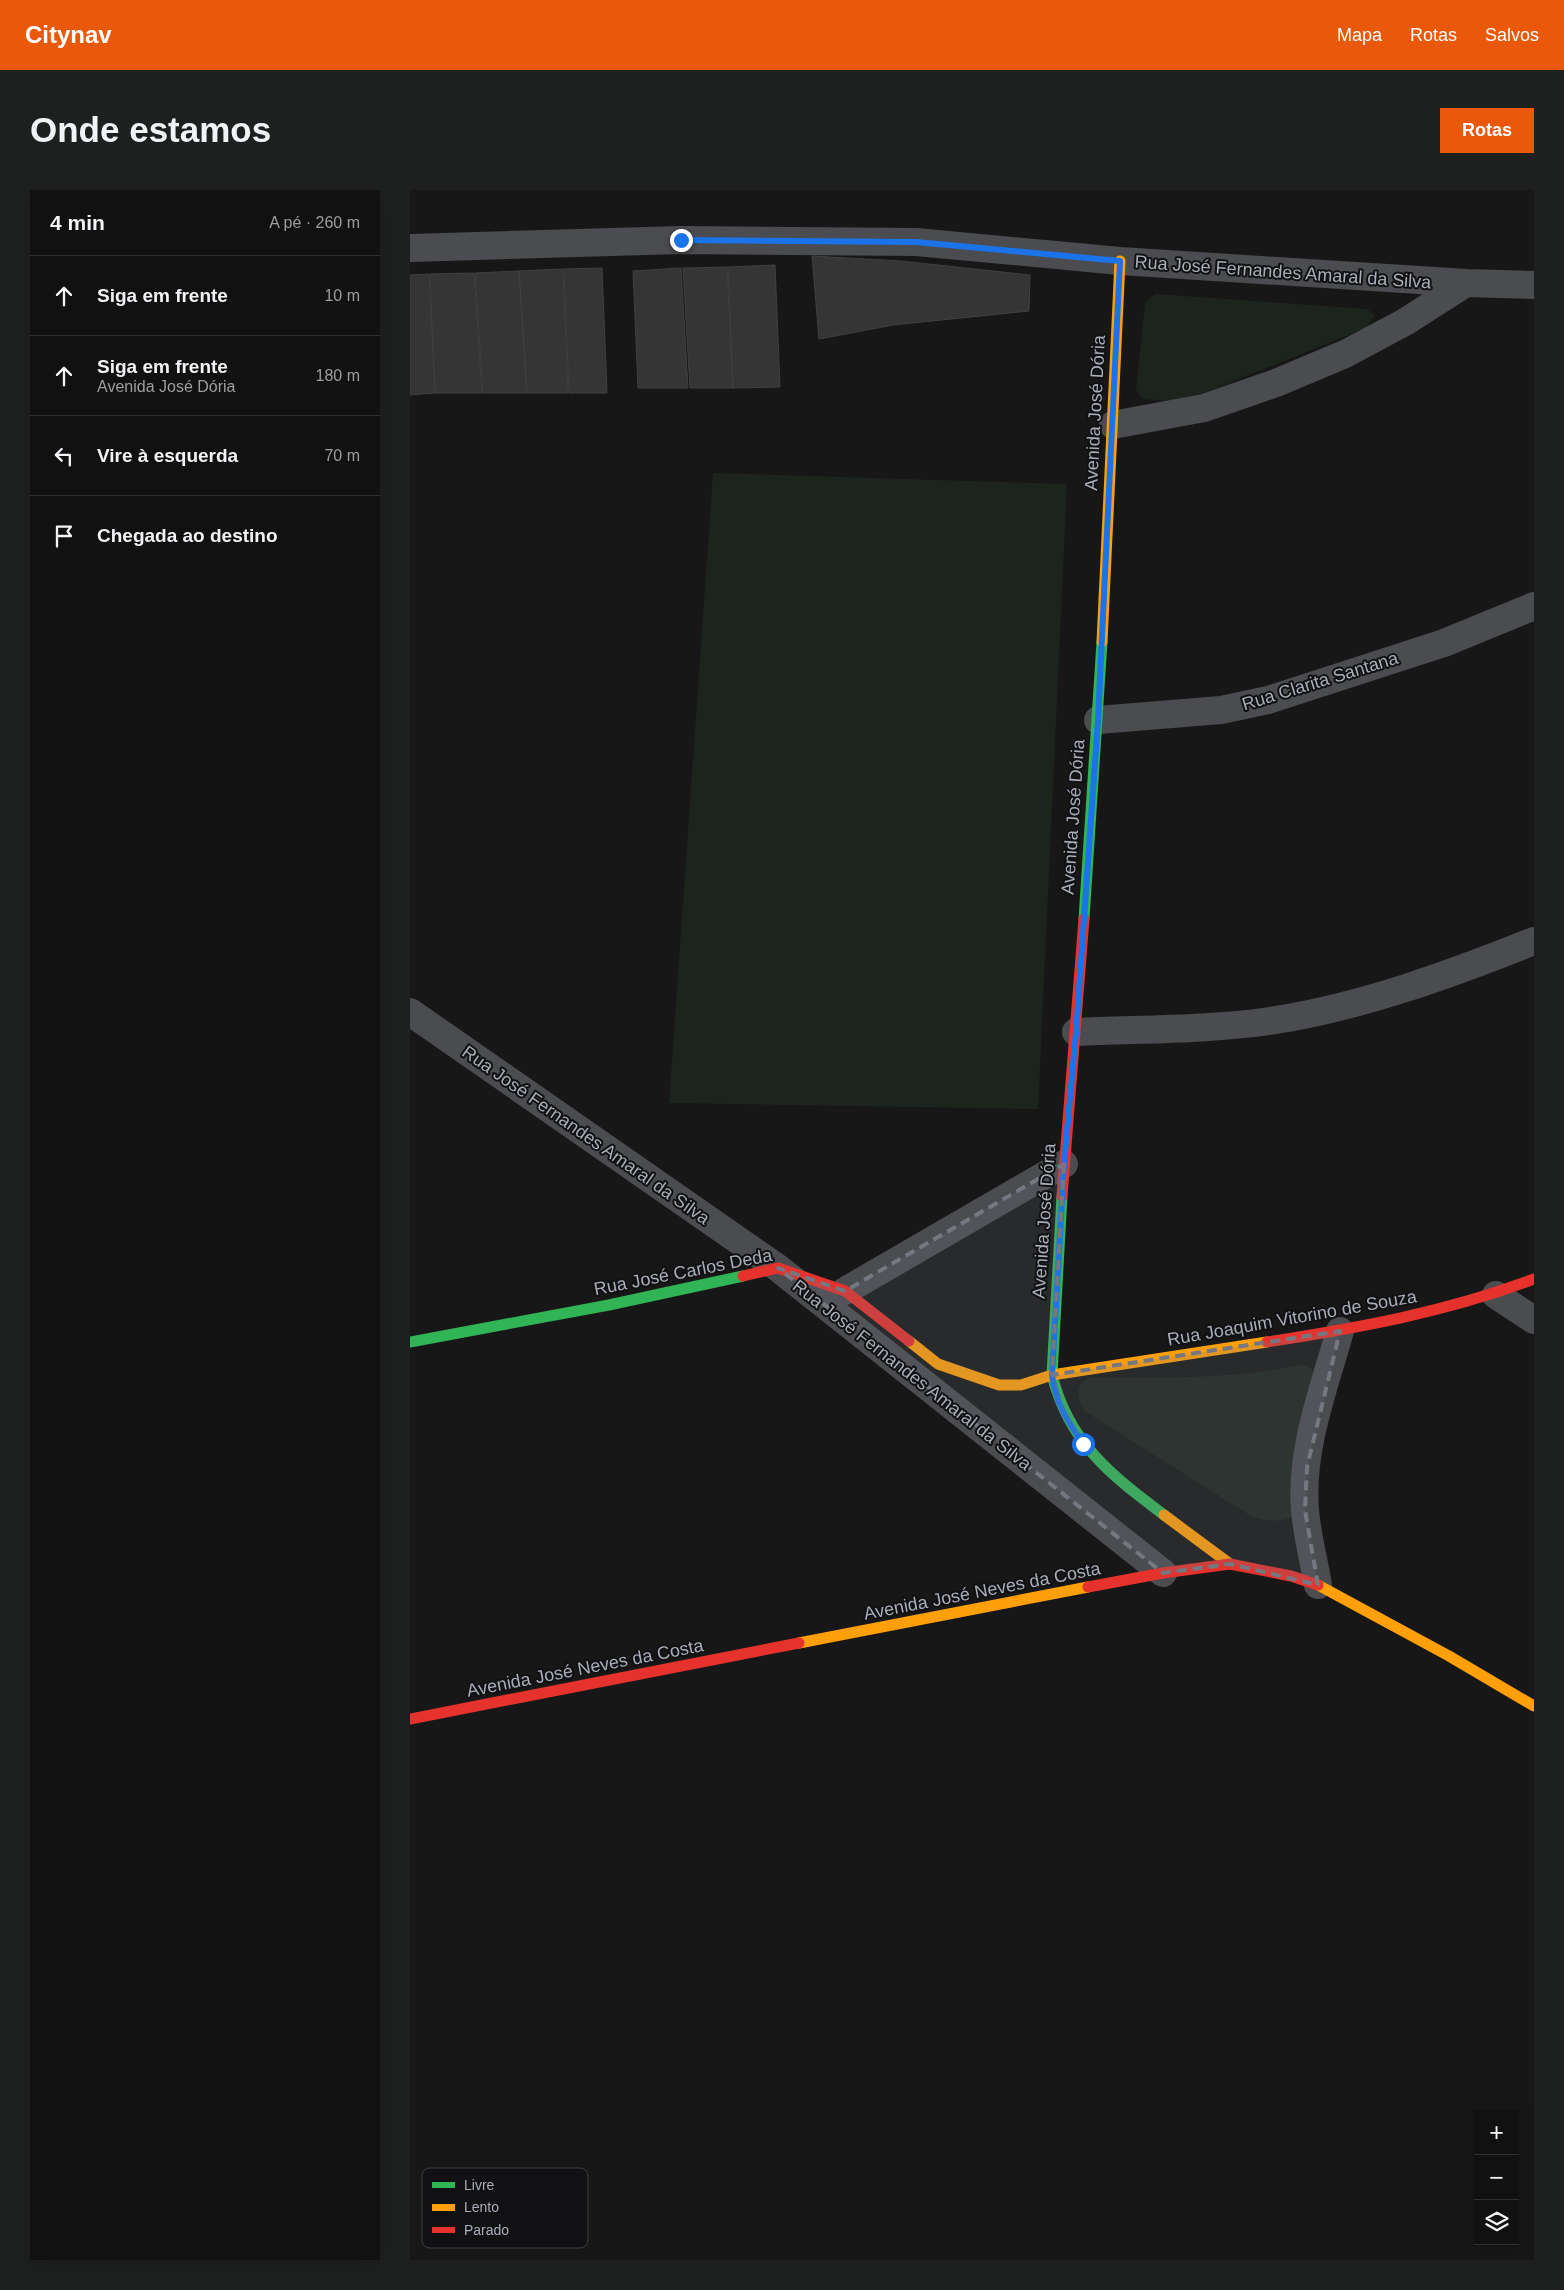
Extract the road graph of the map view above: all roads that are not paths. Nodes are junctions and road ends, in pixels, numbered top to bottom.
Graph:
1 (410, 248) edge
2 (1120, 261) junction
3 (1466, 283) junction
4 (1534, 285) edge
5 (1113, 425) junction
6 (1534, 606) edge
7 (1098, 720) junction
8 (1534, 941) edge
9 (410, 1012) edge
10 (1076, 1032) junction
11 (1064, 1164) junction
12 (778, 1268) junction
13 (1534, 1279) edge
14 (845, 1291) junction
15 (1496, 1295) junction
16 (1534, 1320) edge
17 (1340, 1331) junction
18 (410, 1342) edge
19 (1052, 1375) junction
20 (1230, 1564) junction
21 (1163, 1573) junction
22 (1318, 1585) junction
23 (1534, 1706) edge
24 (410, 1719) edge

1 - 2 street, Rua José Fernandes Amaral da Silva
2 - 3 street, Rua José Fernandes Amaral da Silva
2 - 5 street, Avenida José Dória
3 - 4 street, Rua José Fernandes Amaral da Silva
3 - 5 street, Rua José Fernandes Amaral da Silva
5 - 7 street, Avenida José Dória
6 - 7 street, Rua Clarita Santana
7 - 10 street, Avenida José Dória
8 - 10 street
9 - 12 street, Rua José Fernandes Amaral da Silva
10 - 11 street, Avenida José Dória
11 - 14 street
11 - 19 street, Avenida José Dória
12 - 14 street, Rua José Carlos Deda
12 - 18 street, Rua José Carlos Deda
12 - 21 street, Rua José Fernandes Amaral da Silva
13 - 15 street, Rua Joaquim Vitorino de Souza
14 - 19 street, Rua José Carlos Deda
15 - 16 street
15 - 17 street, Rua Joaquim Vitorino de Souza
17 - 19 street, Rua Joaquim Vitorino de Souza
17 - 22 street
19 - 20 street, Avenida José Dória
20 - 21 street, Avenida José Neves da Costa
20 - 22 street, Avenida José Neves da Costa
21 - 24 street, Avenida José Neves da Costa
22 - 23 street, Avenida José Neves da Costa

